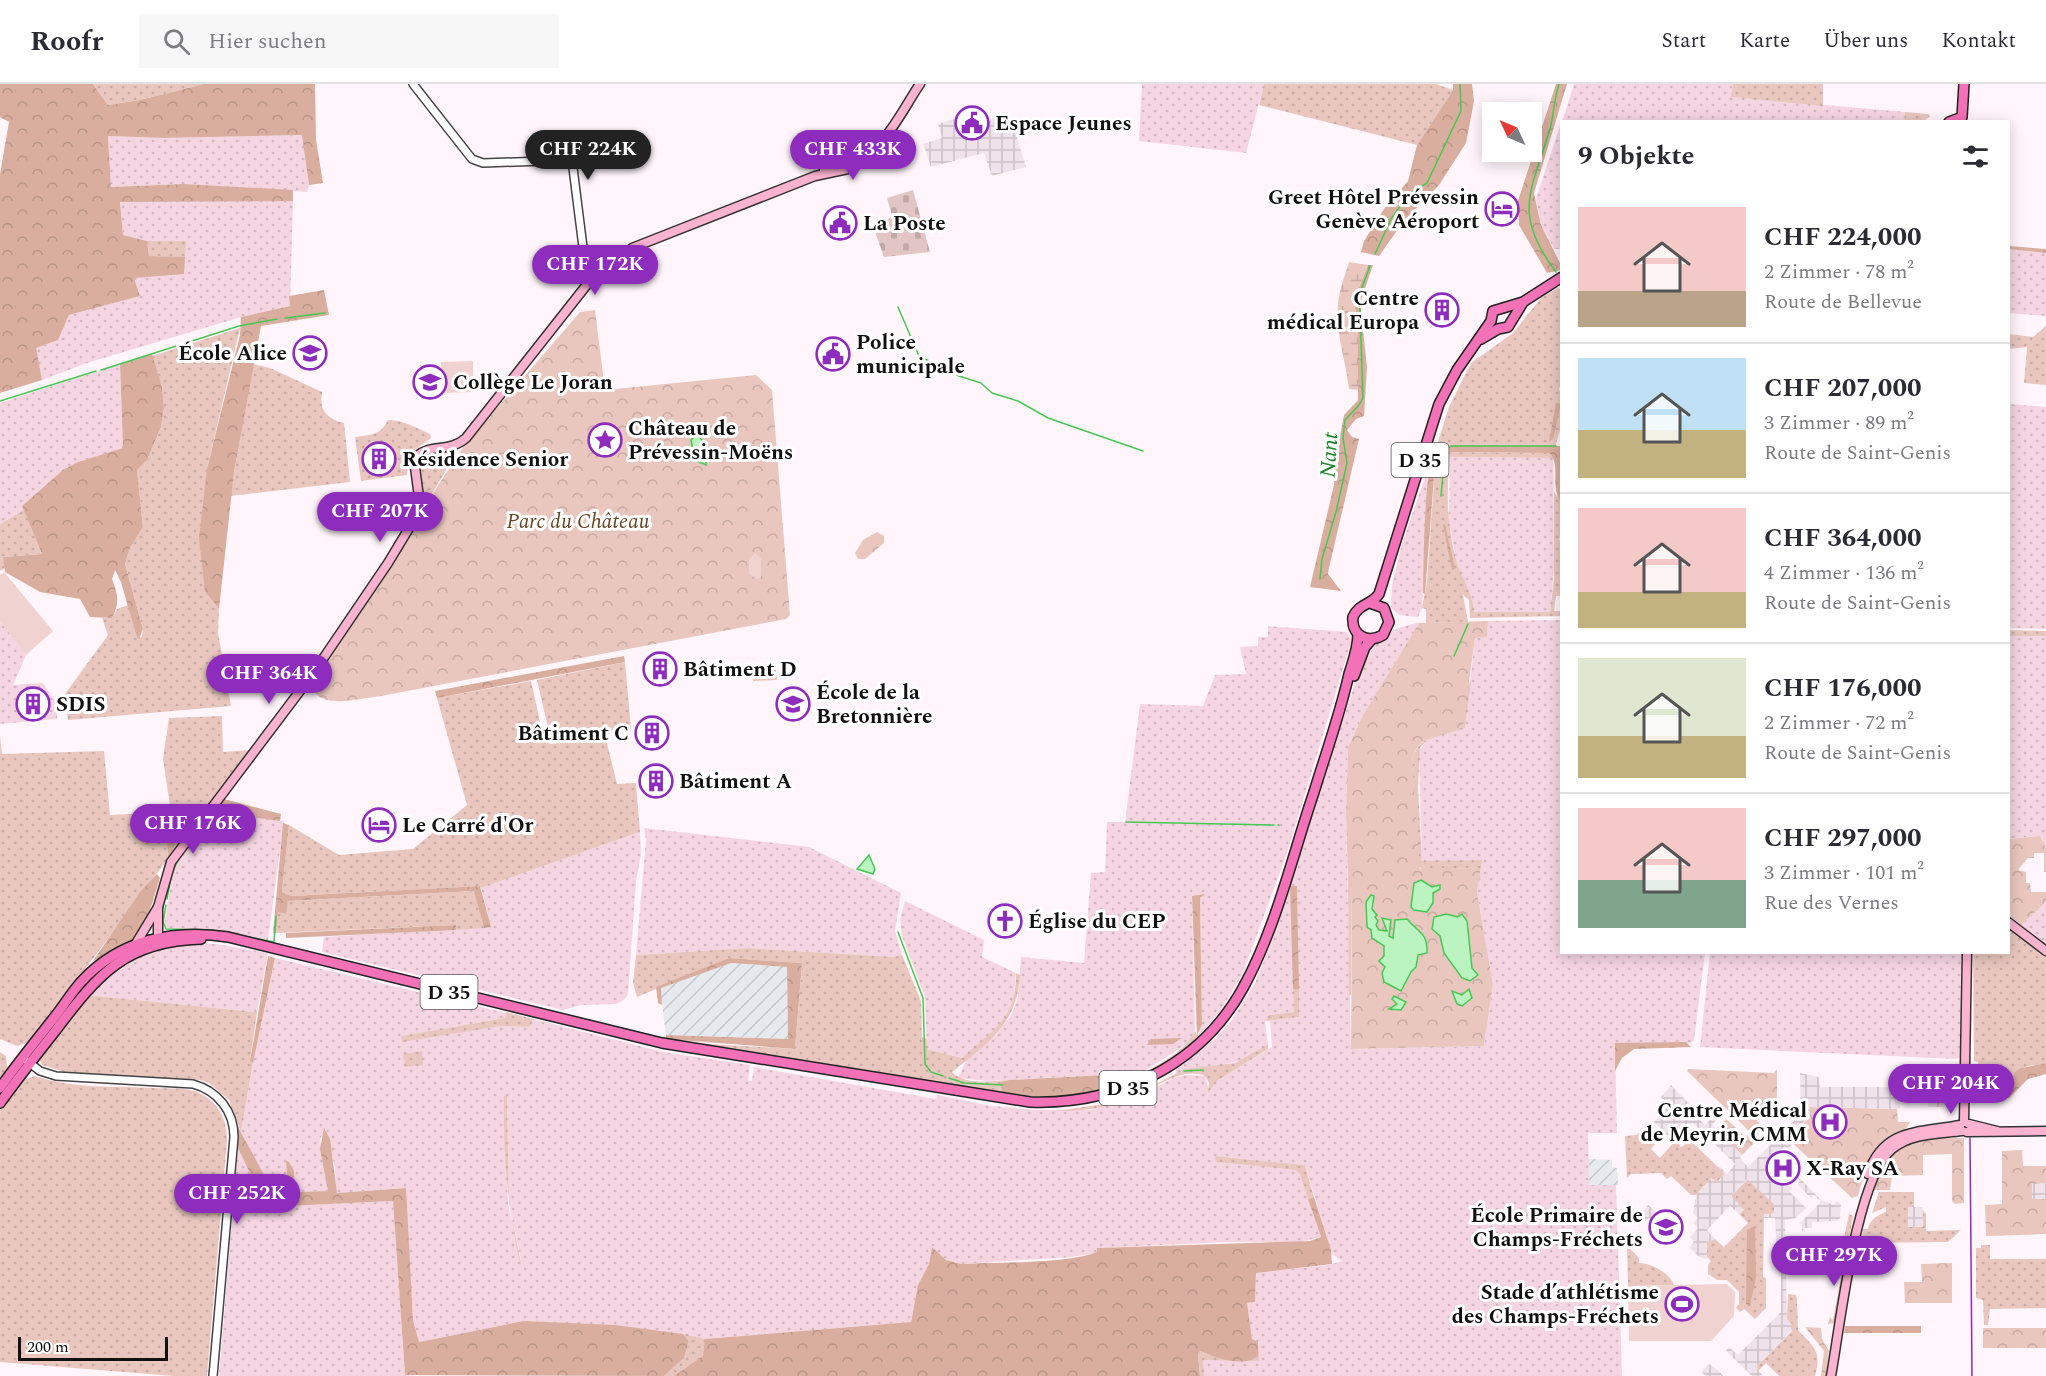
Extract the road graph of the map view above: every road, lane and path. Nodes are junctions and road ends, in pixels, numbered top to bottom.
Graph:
1 (413, 84) edge
2 (920, 84) edge
3 (1964, 84) edge
4 (1962, 119) edge
5 (849, 160) junction
6 (838, 166) junction
7 (595, 273) junction
8 (1560, 278) edge
9 (1508, 313) junction
10 (1494, 325) junction
11 (1391, 556) junction
12 (1370, 603) junction
13 (1384, 608) junction
14 (1358, 634) junction
15 (1372, 639) junction
16 (1347, 688) junction
17 (158, 907) junction
18 (2010, 924) edge
19 (146, 929) junction
20 (153, 941) junction
21 (135, 945) junction
22 (2046, 951) edge
23 (1967, 954) edge
24 (26, 1061) junction
25 (0, 1088) edge
26 (0, 1103) edge
27 (1964, 1127) junction
28 (2046, 1131) edge
29 (213, 1376) edge
30 (1831, 1376) edge

1 - 7 street
2 - 5 main road
3 - 4 main road
5 - 6 main road
5 - 6 main road
6 - 7 main road
7 - 17 main road
8 - 9 main road
9 - 10 main road
9 - 10 main road
10 - 11 main road, D 35
11 - 12 main road, D 35
11 - 13 main road, D 35
12 - 13 main road
12 - 14 main road
13 - 15 main road
14 - 15 main road
14 - 16 main road, D 35
15 - 16 main road, D 35
16 - 20 main road, D 35
17 - 19 main road
17 - 20 main road
18 - 22 main road
19 - 20 main road
19 - 21 main road
20 - 21 main road, D 35
20 - 24 main road, D 35
21 - 24 main road, D 35
23 - 27 main road
24 - 25 main road, D 35
24 - 26 main road, D 35
24 - 29 street
27 - 28 main road
27 - 30 main road

